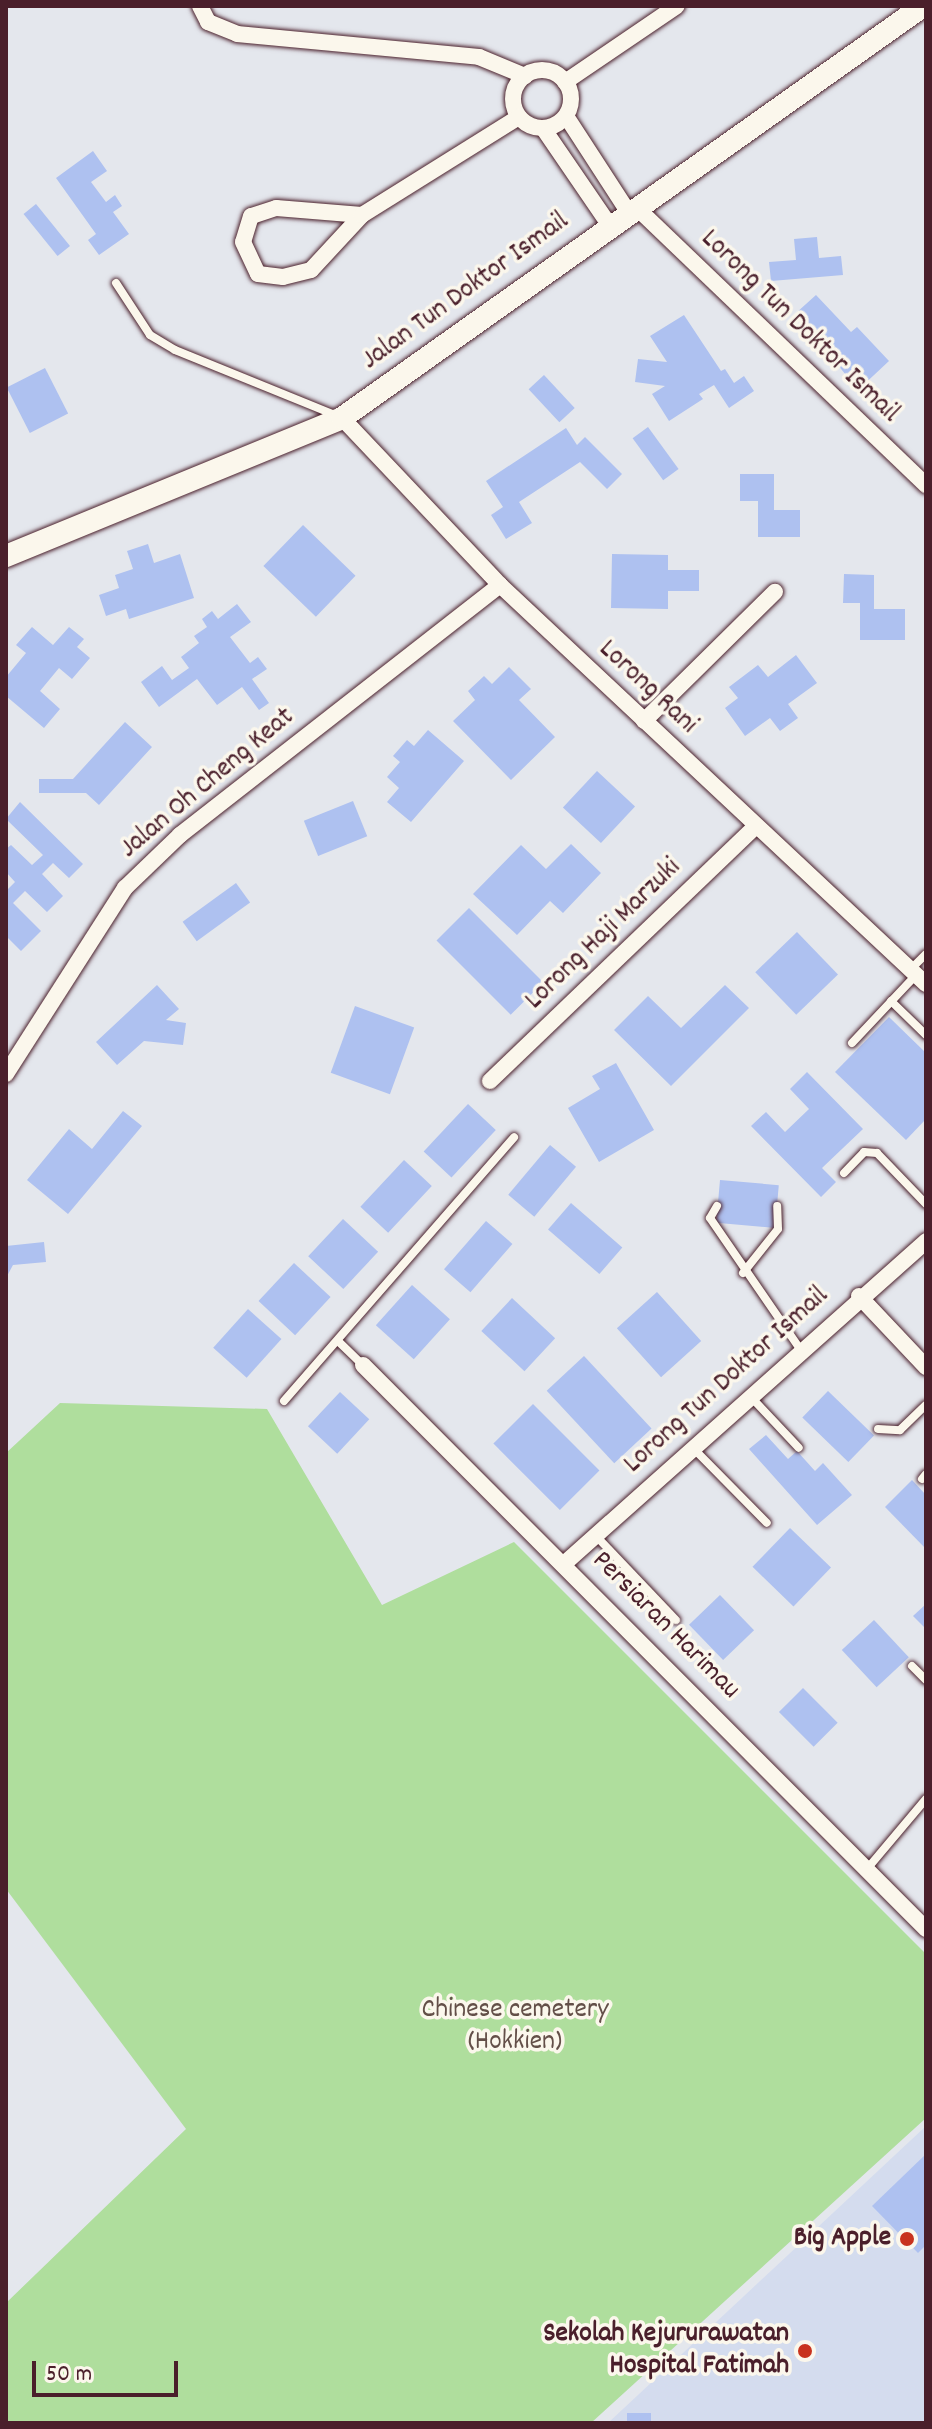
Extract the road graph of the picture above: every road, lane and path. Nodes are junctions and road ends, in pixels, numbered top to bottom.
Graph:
1 (200, 6) edge
2 (677, 6) edge
3 (916, 8) edge
4 (525, 76) junction
5 (565, 82) junction
6 (566, 116) junction
7 (519, 117) junction
8 (543, 128) junction
9 (632, 210) junction
10 (362, 215) junction
11 (610, 226) junction
12 (116, 283) dead end
13 (342, 418) junction
14 (926, 485) edge
15 (6, 556) edge
16 (500, 585) junction
17 (775, 592) dead end
18 (644, 721) junction
19 (755, 827) junction
20 (926, 954) edge
21 (917, 976) edge
22 (891, 1001) junction
23 (926, 1035) edge
24 (852, 1043) dead end
25 (6, 1074) edge
26 (490, 1081) dead end
27 (514, 1137) dead end
28 (844, 1173) dead end
29 (926, 1204) edge
30 (717, 1206) dead end
31 (777, 1206) dead end
32 (926, 1241) edge
33 (743, 1273) junction
34 (859, 1296) junction
35 (338, 1341) junction
36 (800, 1349) junction
37 (363, 1365) joint
38 (926, 1367) edge
39 (749, 1396) junction
40 (284, 1401) dead end
41 (926, 1405) edge
42 (878, 1429) dead end
43 (693, 1447) junction
44 (799, 1448) dead end
45 (767, 1523) dead end
46 (595, 1536) junction
47 (565, 1563) junction
48 (676, 1620) dead end
49 (912, 1666) dead end
50 (926, 1680) edge
51 (926, 1799) edge
52 (867, 1869) junction
53 (926, 1929) edge

1 - 4 street
2 - 5 street
3 - 9 street, Jalan Tun Doktor Ismail
4 - 5 street
4 - 7 street
5 - 6 street
6 - 8 street
6 - 9 street, Lorong Tun Doktor Ismail
7 - 8 street
7 - 10 street
8 - 11 street
9 - 11 street, Jalan Tun Doktor Ismail
9 - 14 street, Lorong Tun Doktor Ismail
10 - 10 street
11 - 13 street, Jalan Tun Doktor Ismail
12 - 13 lane
13 - 15 street, Jalan Tun Doktor Ismail
13 - 16 street, Lorong Rani
16 - 18 street, Lorong Rani
16 - 25 street, Jalan Oh Cheng Keat
17 - 18 street
18 - 19 street, Lorong Rani
19 - 21 street, Lorong Rani
19 - 26 street, Lorong Haji Marzuki
20 - 21 lane
21 - 22 lane
22 - 23 lane
22 - 24 lane
27 - 35 lane
28 - 29 lane
30 - 33 lane
31 - 33 lane
32 - 34 street, Lorong Tun Doktor Ismail
33 - 36 lane
34 - 36 street, Lorong Tun Doktor Ismail
34 - 38 street
35 - 37 lane
35 - 40 lane
36 - 39 street, Lorong Tun Doktor Ismail
37 - 47 street, Persiaran Harimau
39 - 43 street, Lorong Tun Doktor Ismail
39 - 44 lane
41 - 42 lane
43 - 45 lane
43 - 46 street, Lorong Tun Doktor Ismail
46 - 47 street, Lorong Tun Doktor Ismail
46 - 48 lane
47 - 52 street, Persiaran Harimau
49 - 50 lane
51 - 52 lane
52 - 53 street, Persiaran Harimau

